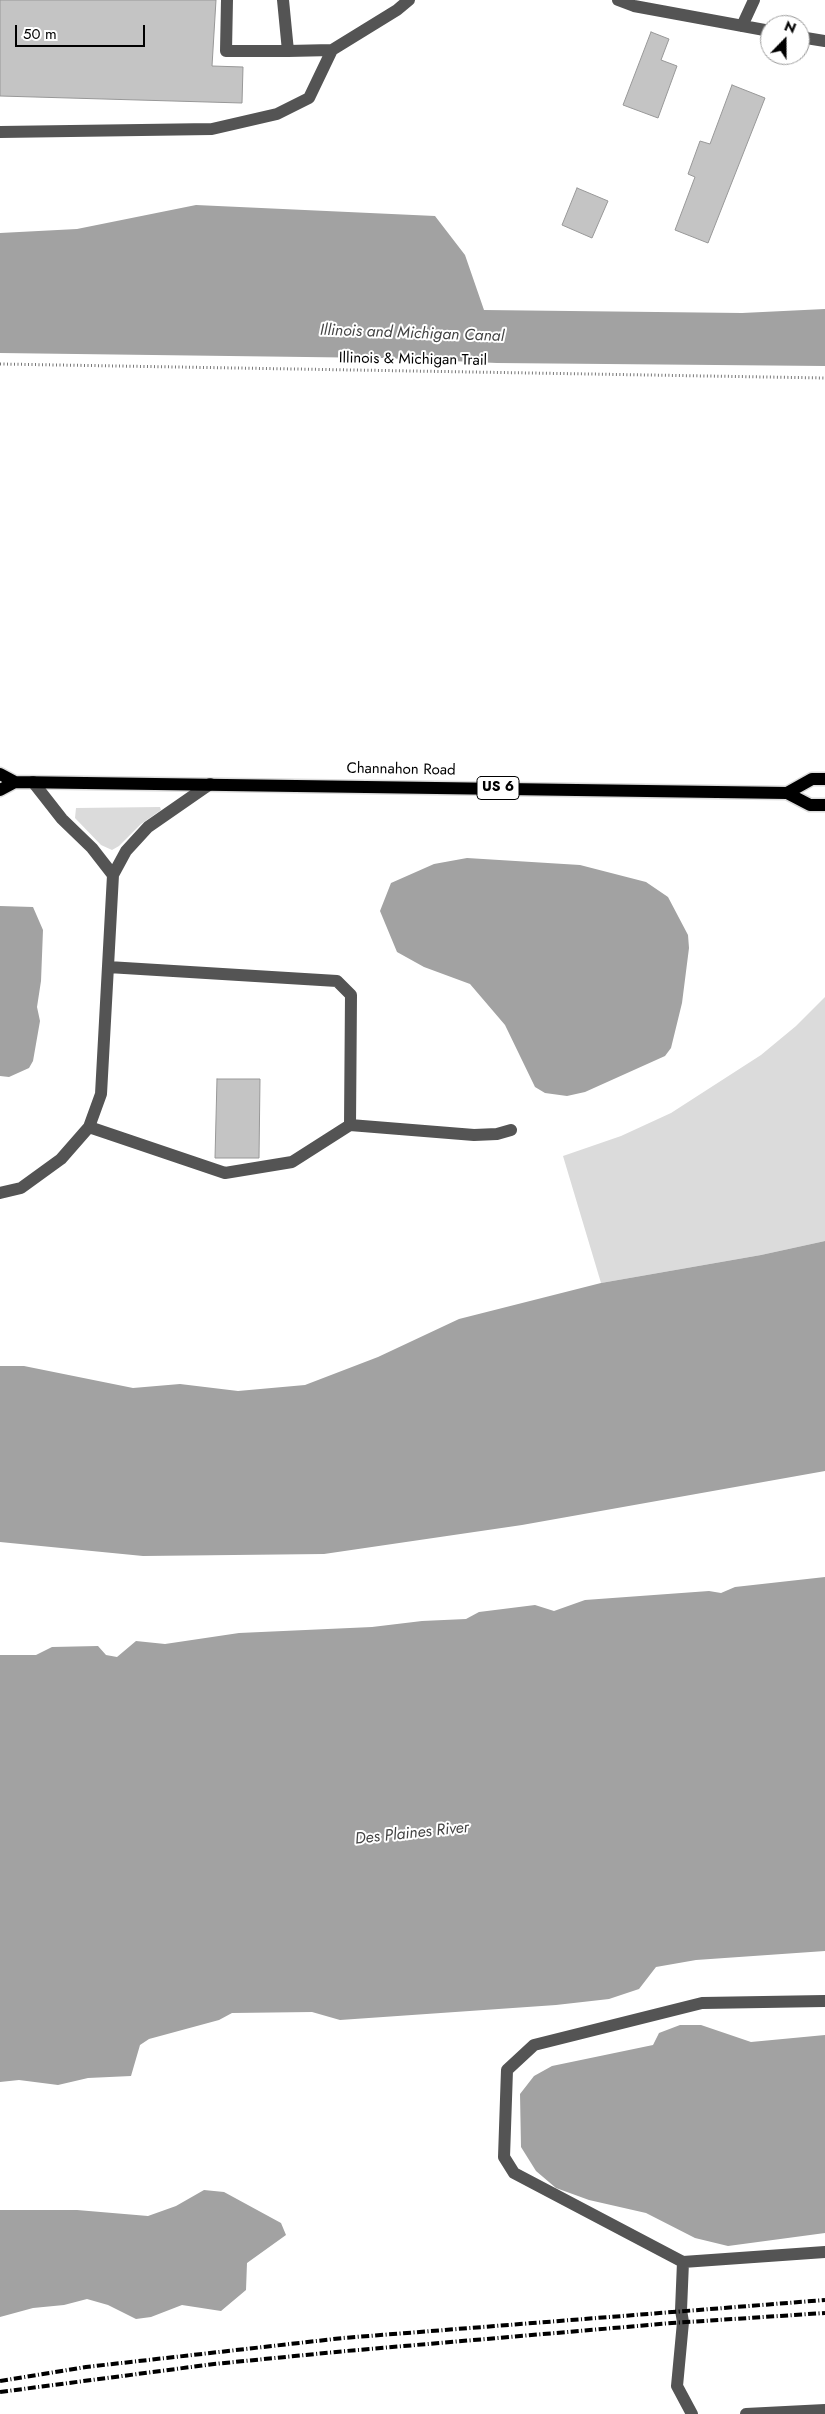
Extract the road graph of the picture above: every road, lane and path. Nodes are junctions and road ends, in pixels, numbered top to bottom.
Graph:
1 (227, 0) edge
2 (283, 0) edge
3 (409, 0) edge
4 (618, 0) edge
5 (754, 0) edge
6 (742, 26) junction
7 (760, 29) edge
8 (810, 39) edge
9 (825, 41) edge
10 (288, 50) junction
11 (332, 50) junction
12 (0, 132) edge
13 (0, 364) edge
14 (825, 378) edge
15 (0, 774) edge
16 (825, 779) edge
17 (15, 782) junction
18 (33, 782) junction
19 (210, 784) junction
20 (0, 790) edge
21 (787, 793) junction
22 (825, 805) edge
23 (113, 875) junction
24 (108, 967) junction
25 (350, 1125) junction
26 (89, 1127) junction
27 (511, 1130) dead end
28 (0, 1193) edge
29 (825, 2001) edge
30 (825, 2252) edge
31 (683, 2262) junction
32 (825, 2410) edge
33 (692, 2414) edge
34 (746, 2414) edge

1 - 10 street
2 - 10 street
3 - 11 street
4 - 6 street
5 - 6 street
6 - 7 street
8 - 9 street
10 - 11 street
11 - 12 street
13 - 14 path, Illinois & Michigan Trail
15 - 17 main road, Channahon Road / US 6
16 - 21 main road
17 - 18 main road, Channahon Road / US 6
17 - 20 main road, Channahon Road / US 6
18 - 19 main road, Channahon Road / US 6
18 - 23 street
19 - 21 main road, Channahon Road / US 6
19 - 23 street
21 - 22 main road, Channahon Road / US 6
23 - 24 street
24 - 25 street
24 - 26 street
25 - 26 street
25 - 27 street
26 - 28 street
29 - 31 street
30 - 31 street
31 - 33 street
32 - 34 street

